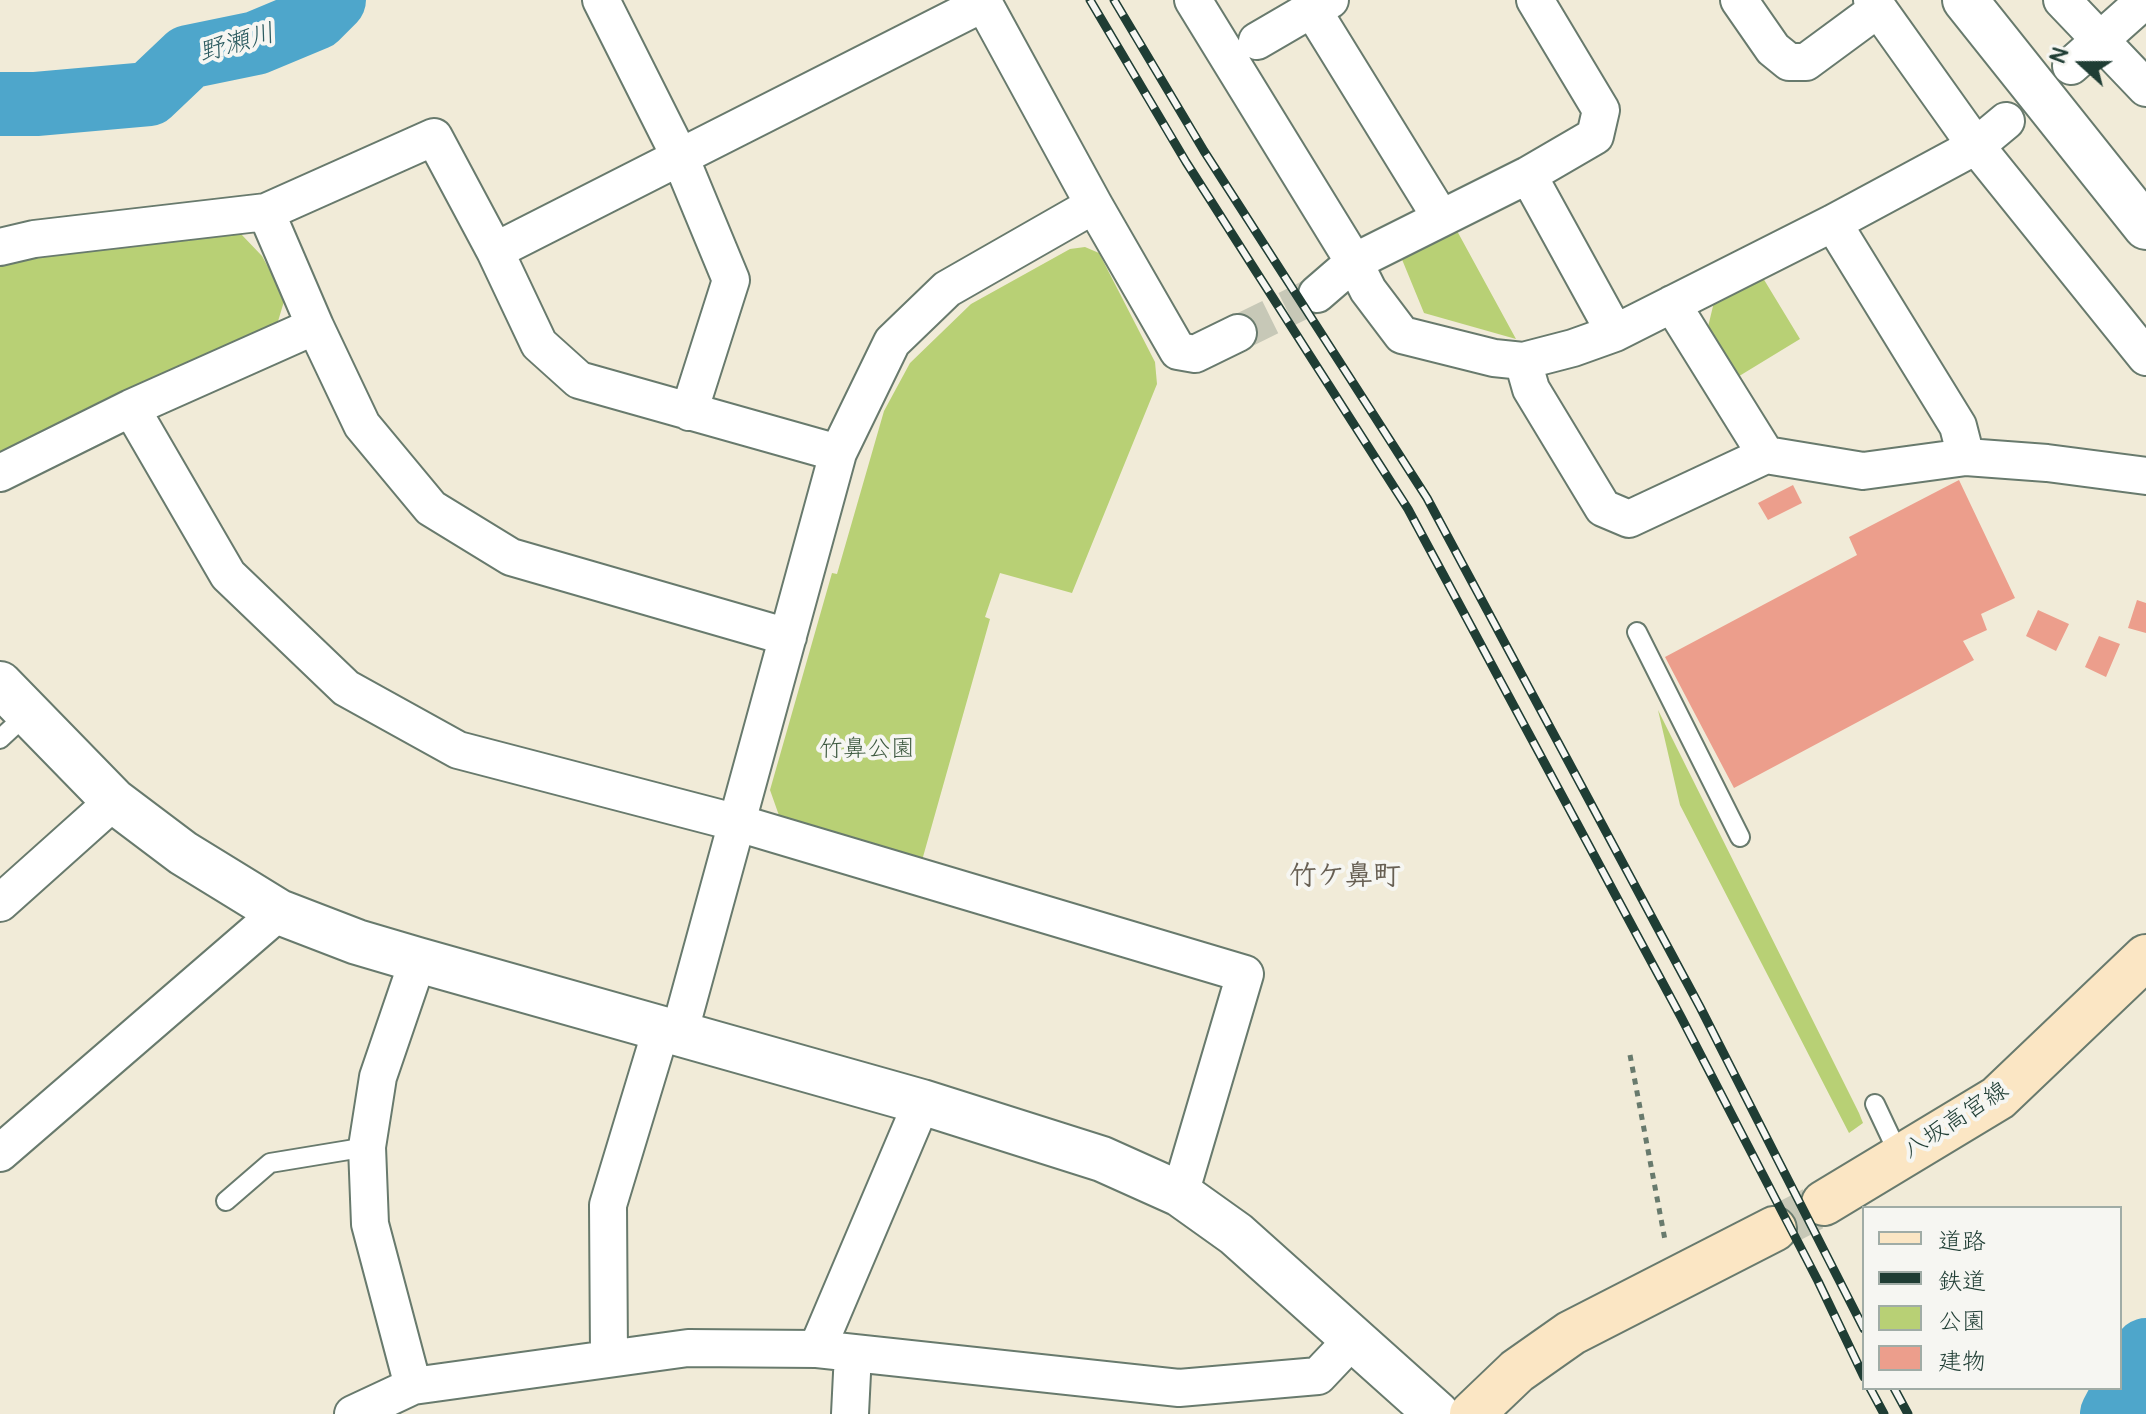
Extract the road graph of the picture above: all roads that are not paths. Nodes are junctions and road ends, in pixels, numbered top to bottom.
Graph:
1 (601, 0) edge
2 (1193, 0) edge
3 (1535, 0) edge
4 (1739, 0) edge
5 (1965, 0) edge
6 (2062, 0) edge
7 (2145, 0) edge
8 (983, 1) edge
9 (1321, 4) edge
10 (1875, 4) edge
11 (1257, 41) dead end
12 (2100, 42) junction
13 (2071, 66) dead end
14 (2146, 88) edge
15 (2006, 121) dead end
16 (1976, 146) junction
17 (680, 157) junction
18 (1528, 175) junction
19 (1094, 205) junction
20 (266, 212) junction
21 (1441, 218) junction
22 (1833, 223) junction
23 (2146, 227) edge
24 (0, 247) edge
25 (495, 251) junction
26 (1354, 262) junction
27 (1317, 294) tunnel mouth
28 (1672, 304) junction
29 (315, 326) junction
30 (1238, 333) tunnel mouth
31 (1615, 333) junction
32 (2146, 357) edge
33 (1523, 361) junction
34 (131, 408) junction
35 (689, 412) junction
36 (838, 453) junction
37 (1766, 455) junction
38 (1966, 457) junction
39 (0, 473) edge
40 (2146, 476) edge
41 (1637, 632) dead end
42 (788, 637) junction
43 (9, 712) edge
44 (114, 801) junction
45 (738, 823) junction
46 (1740, 837) dead end
47 (0, 903) edge
48 (279, 912) junction
49 (2146, 957) edge
50 (418, 960) junction
51 (670, 1032) junction
52 (922, 1102) junction
53 (1875, 1104) dead end
54 (367, 1147) junction
55 (0, 1153) edge
56 (1900, 1157) junction
57 (1180, 1194) junction
58 (226, 1201) dead end
59 (1824, 1203) tunnel mouth
60 (1774, 1229) tunnel mouth
61 (1354, 1338) junction
62 (817, 1349) junction
63 (853, 1353) junction
64 (609, 1357) junction
65 (413, 1386) junction
66 (353, 1414) edge
67 (850, 1414) edge
68 (1437, 1414) edge
69 (1472, 1414) edge

1 - 17 street
2 - 26 street
3 - 18 street
4 - 10 street
5 - 23 street
6 - 12 street
7 - 12 street
8 - 17 street
8 - 19 street
9 - 11 street
9 - 21 street
10 - 16 street
12 - 13 street
12 - 14 street
15 - 16 street
16 - 22 street
16 - 32 street
17 - 25 street
17 - 35 street
18 - 21 street
18 - 31 street
19 - 30 street
19 - 36 street
20 - 24 street
20 - 25 street
20 - 29 street
21 - 26 street
22 - 28 street
22 - 38 street
25 - 35 street
26 - 27 street
26 - 33 street
28 - 31 street
28 - 37 street
29 - 34 street
29 - 42 street
31 - 33 street
33 - 37 street
34 - 39 street
34 - 45 street
35 - 36 street
36 - 42 street
37 - 38 street
38 - 40 street
41 - 46 lane
42 - 45 street
43 - 44 street
44 - 47 street
44 - 48 street
45 - 51 street
45 - 57 street
48 - 50 street
48 - 55 street
49 - 56 main road, 八坂高宮線
50 - 51 street
50 - 54 street
51 - 52 street
51 - 64 street
52 - 57 street
52 - 62 street
53 - 56 lane
54 - 58 lane
54 - 65 street
56 - 59 main road, 八坂高宮線
57 - 61 street
60 - 69 main road
61 - 63 street
61 - 68 street
62 - 63 street
62 - 64 street
63 - 67 street
64 - 65 street
65 - 66 street

